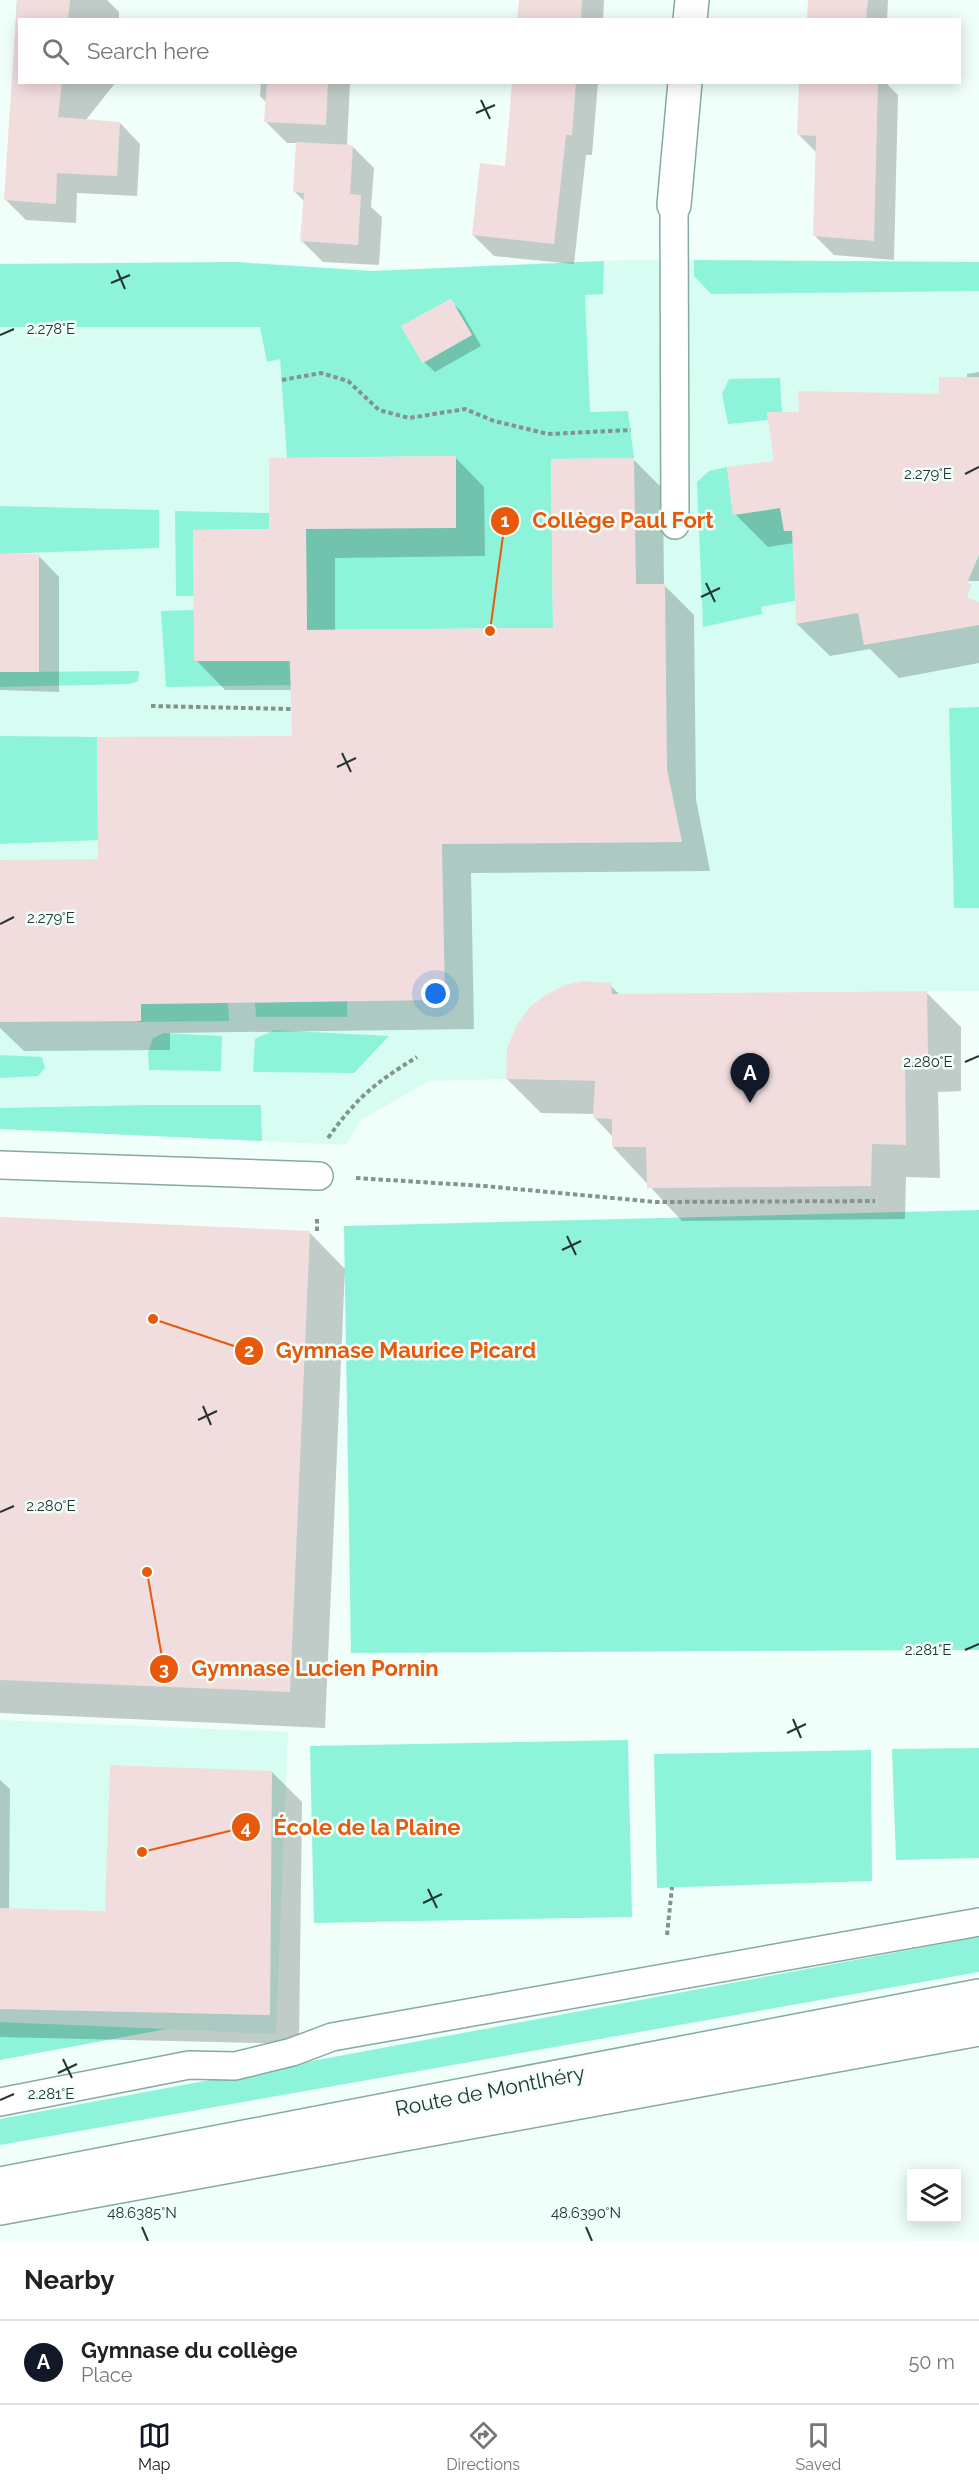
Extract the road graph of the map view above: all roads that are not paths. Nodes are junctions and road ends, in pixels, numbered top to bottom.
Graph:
1 (692, 0) edge
2 (690, 18) edge
3 (685, 84) edge
4 (674, 205) joint
5 (675, 525) dead end
6 (0, 1165) edge
7 (319, 1176) road end
8 (979, 1922) edge
9 (979, 1996) edge
10 (979, 2029) edge
11 (0, 2102) edge
12 (0, 2184) edge
13 (0, 2208) edge

1 - 2 main road
3 - 4 main road
4 - 5 lane
6 - 7 lane
8 - 11 lane
9 - 12 main road, Route de Montlhéry
10 - 13 main road, Route de Montlhéry

